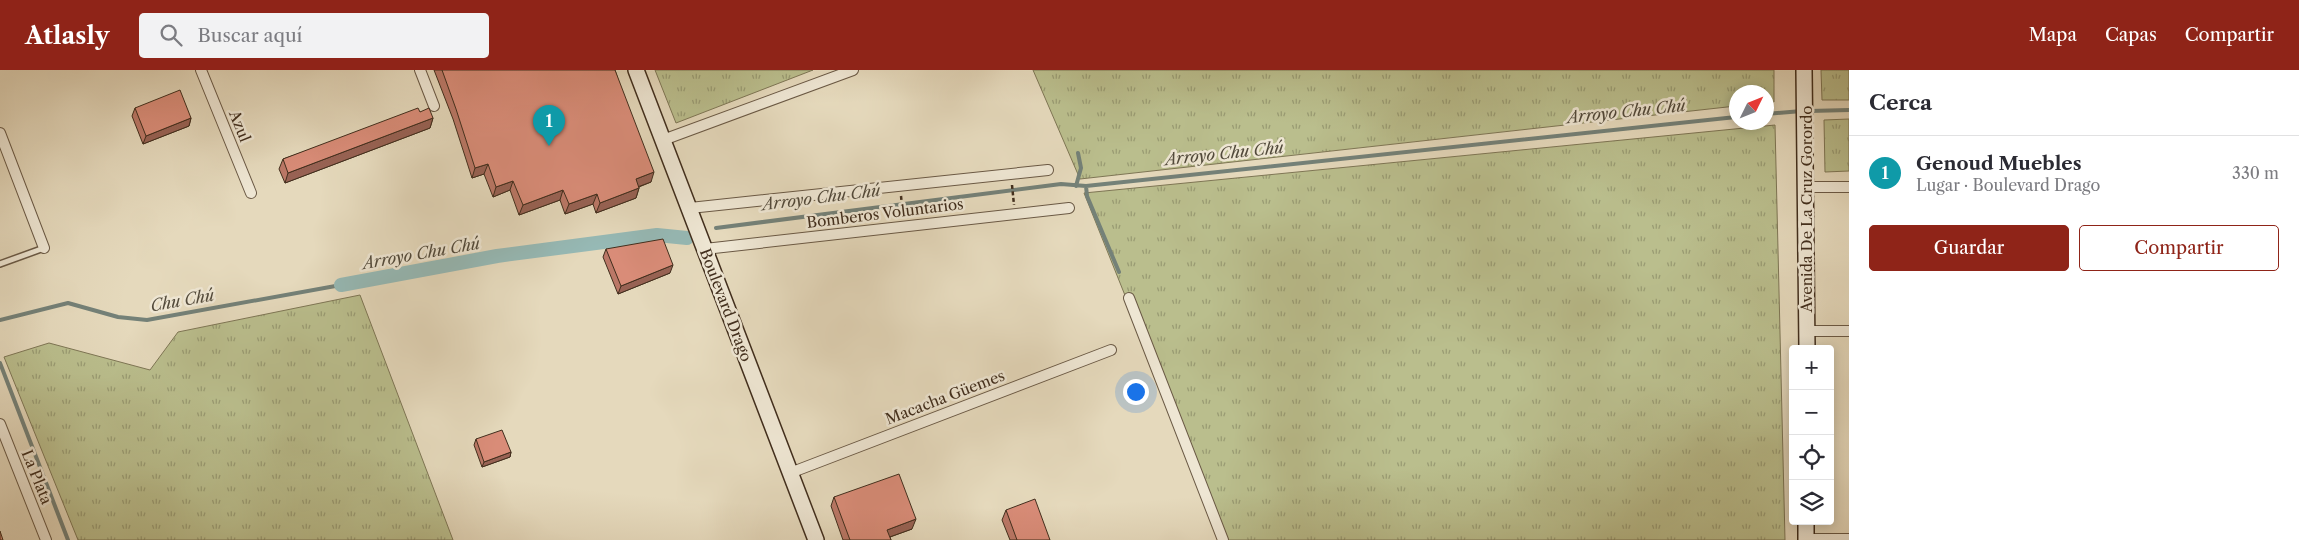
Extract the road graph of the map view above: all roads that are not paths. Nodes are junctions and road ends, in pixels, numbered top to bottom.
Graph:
1 (201, 70) edge
2 (420, 70) edge
3 (636, 70) edge
4 (853, 70) edge
5 (1804, 70) edge
6 (434, 106) dead end
7 (0, 133) edge
8 (663, 140) junction
9 (1048, 170) dead end
10 (1805, 187) junction
11 (1849, 187) edge
12 (250, 193) dead end
13 (1069, 208) dead end
14 (692, 214) junction
15 (704, 247) junction
16 (44, 248) joint
17 (0, 264) edge
18 (1129, 298) dead end
19 (1807, 331) junction
20 (1849, 331) edge
21 (1807, 345) edge
22 (1110, 350) dead end
23 (0, 424) edge
24 (790, 473) junction
25 (1806, 525) edge
26 (1849, 539) edge
27 (46, 540) edge
28 (816, 540) edge
29 (1223, 540) edge
30 (1806, 540) edge

1 - 12 street, Azul
2 - 6 street
3 - 8 main road, Boulevard Drago
4 - 8 street
5 - 10 main road, Avenida De La Cruz Gorordo
7 - 16 street
8 - 14 main road, Boulevard Drago
9 - 14 street, Bomberos Voluntarios
10 - 11 street
10 - 19 main road, Avenida De La Cruz Gorordo
13 - 15 street, Bomberos Voluntarios
14 - 15 main road, Boulevard Drago
15 - 24 main road, Boulevard Drago
16 - 17 lane
18 - 29 street
19 - 20 street
19 - 21 main road, Avenida De La Cruz Gorordo
22 - 24 street, Macacha Güemes
23 - 27 street, La Plata
24 - 28 main road, Boulevard Drago
25 - 30 main road
26 - 30 street

